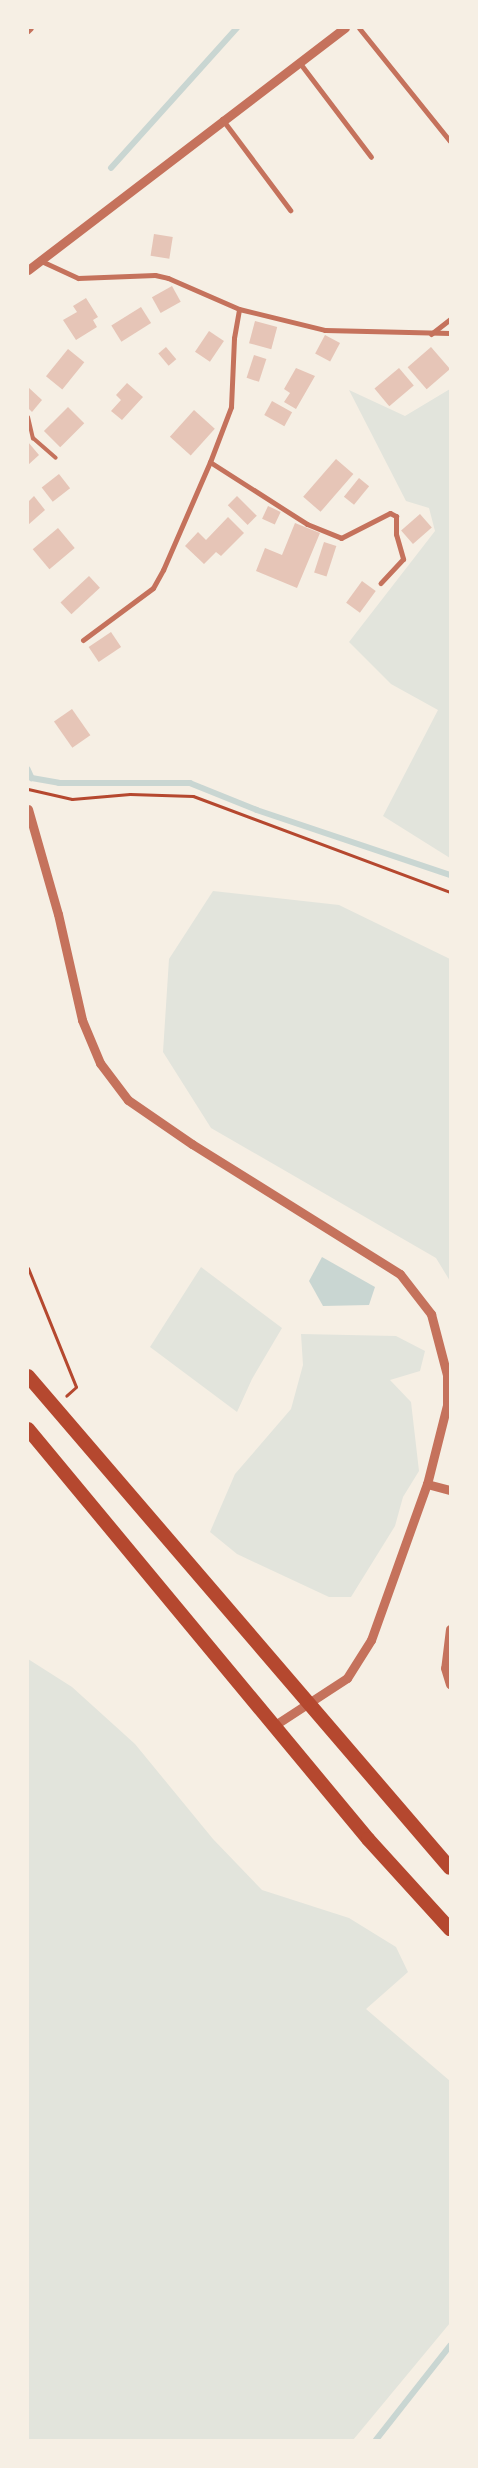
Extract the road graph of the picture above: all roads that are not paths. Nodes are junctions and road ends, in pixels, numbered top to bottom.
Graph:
1 (30, 28) edge
2 (345, 28) edge
3 (358, 28) edge
4 (28, 31) edge
5 (299, 62) junction
6 (221, 119) junction
7 (450, 141) edge
8 (371, 157) dead end
9 (290, 210) dead end
10 (39, 260) junction
11 (28, 270) edge
12 (239, 309) junction
13 (450, 319) edge
14 (450, 333) edge
15 (430, 334) junction
16 (28, 417) edge
17 (56, 458) dead end
18 (210, 462) junction
19 (381, 583) dead end
20 (83, 640) dead end
21 (28, 809) edge
22 (448, 1372) edge
23 (28, 1376) edge
24 (28, 1429) edge
25 (427, 1484) junction
26 (450, 1490) edge
27 (450, 1629) edge
28 (450, 1684) edge
29 (306, 1703) junction
30 (275, 1725) junction
31 (450, 1868) edge
32 (450, 1929) edge

1 - 4 street
2 - 5 street
3 - 7 street
5 - 6 street
5 - 8 street
6 - 9 street
6 - 10 street
10 - 11 street
10 - 12 street
12 - 15 street
12 - 18 street
13 - 15 street
14 - 15 street
16 - 17 lane
18 - 19 street
18 - 20 street
21 - 22 street
22 - 25 street
23 - 29 highway
24 - 30 highway
25 - 26 street
25 - 29 street
27 - 28 street
29 - 30 street
29 - 31 highway
30 - 32 highway

